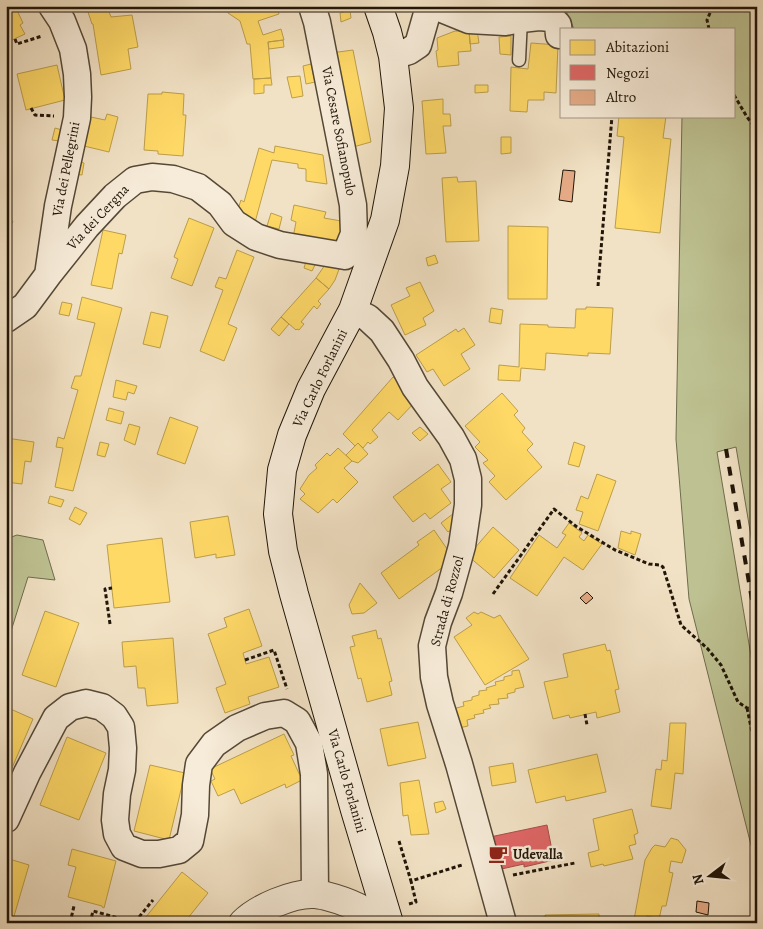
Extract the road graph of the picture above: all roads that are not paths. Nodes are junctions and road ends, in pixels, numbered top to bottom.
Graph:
1 (52, 6) edge
2 (312, 6) edge
3 (378, 6) edge
4 (521, 19) junction
5 (559, 35) dead end
6 (393, 56) junction
7 (519, 60) dead end
8 (345, 256) joint
9 (48, 274) junction
10 (353, 310) junction
11 (6, 319) edge
12 (6, 819) edge
13 (302, 896) junction
14 (243, 923) edge
15 (381, 923) edge
16 (389, 923) edge
17 (503, 923) edge

1 - 9 street, Via dei Pellegrini
2 - 8 street, Via Cesare Sofianopulo
3 - 6 main road, Via Carlo Forlanini
4 - 5 street
4 - 6 street
4 - 7 lane
6 - 10 main road, Via Carlo Forlanini
8 - 9 street, Via dei Cergna
9 - 11 street, Via dei Pellegrini
10 - 16 main road, Via Carlo Forlanini
10 - 17 street, Strada di Rozzol
12 - 13 street
13 - 14 main road
13 - 15 main road

